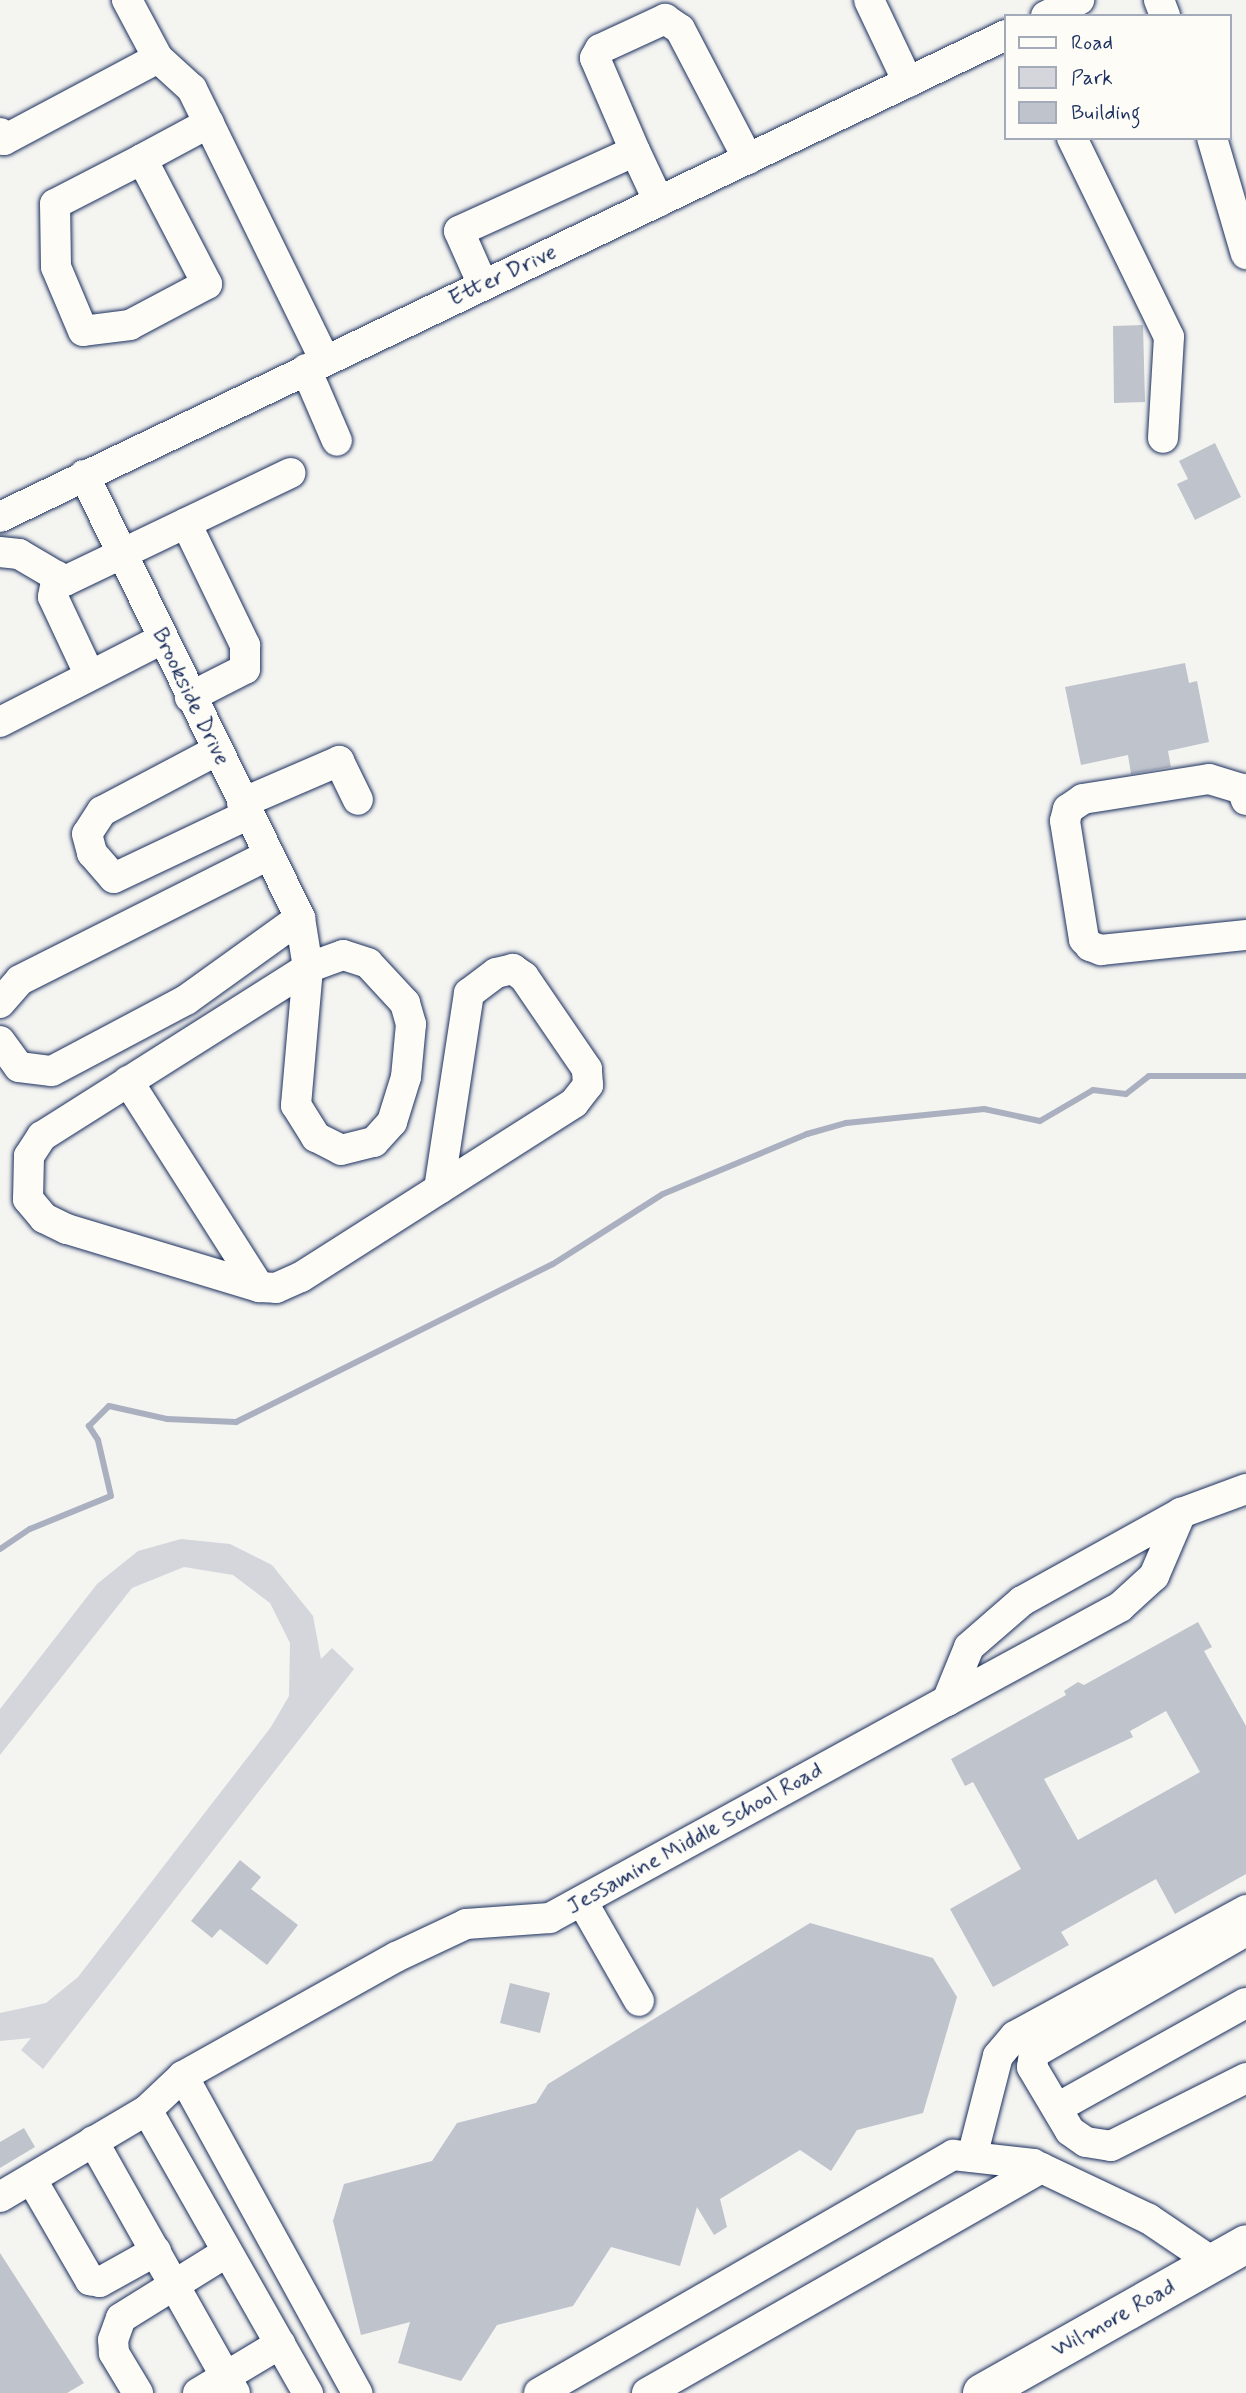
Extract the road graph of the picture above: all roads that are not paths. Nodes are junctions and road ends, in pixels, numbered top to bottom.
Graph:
1 (127, 0) edge
2 (869, 0) edge
3 (1079, 0) edge
4 (1050, 14) edge
5 (1004, 36) edge
6 (158, 58) junction
7 (908, 82) junction
8 (209, 123) junction
9 (0, 134) edge
10 (1073, 140) edge
11 (1213, 140) edge
12 (635, 150) junction
13 (142, 159) junction
14 (748, 159) junction
15 (659, 202) junction
16 (1246, 254) edge
17 (483, 285) junction
18 (316, 365) junction
19 (1163, 438) dead end
20 (337, 441) dead end
21 (290, 473) dead end
22 (84, 475) junction
23 (0, 517) edge
24 (186, 523) junction
25 (0, 551) edge
26 (120, 554) junction
27 (57, 576) junction
28 (162, 639) junction
29 (89, 674) junction
30 (190, 698) junction
31 (0, 722) edge
32 (216, 751) junction
33 (358, 800) dead end
34 (1246, 800) edge
35 (244, 809) junction
36 (269, 855) junction
37 (300, 918) junction
38 (1246, 935) edge
39 (307, 968) junction
40 (0, 1003) edge
41 (0, 1041) edge
42 (128, 1081) junction
43 (439, 1189) junction
44 (259, 1287) junction
45 (1246, 1489) edge
46 (1181, 1513) junction
47 (947, 1701) junction
48 (582, 1901) junction
49 (1246, 1910) edge
50 (1246, 1931) edge
51 (639, 2001) dead end
52 (1246, 2003) edge
53 (183, 2076) junction
54 (1246, 2078) edge
55 (147, 2110) junction
56 (1064, 2119) junction
57 (93, 2141) junction
58 (972, 2157) junction
59 (1041, 2168) junction
60 (32, 2180) junction
61 (0, 2197) edge
62 (1246, 2244) edge
63 (156, 2251) junction
64 (227, 2252) junction
65 (1214, 2263) junction
66 (174, 2283) junction
67 (280, 2344) junction
68 (231, 2384) edge
69 (138, 2393) edge
70 (198, 2393) edge
71 (308, 2393) edge
72 (357, 2393) edge
73 (539, 2393) edge
74 (647, 2393) edge
75 (982, 2393) edge

1 - 6 street
2 - 7 street
3 - 4 street
5 - 7 street, Etter Drive
6 - 8 street
6 - 9 street
7 - 14 street, Etter Drive
8 - 13 street
8 - 18 street
10 - 19 street
11 - 16 street
12 - 14 street
12 - 15 street
12 - 17 street
13 - 13 street
14 - 15 street, Etter Drive
15 - 17 street, Etter Drive
17 - 18 street, Etter Drive
18 - 20 street
18 - 22 street, Etter Drive
21 - 24 street
22 - 23 street, Etter Drive
22 - 26 street, Brookside Drive
24 - 26 street
24 - 30 street
25 - 27 street
26 - 27 street
26 - 28 street, Brookside Drive
27 - 29 street
28 - 29 street
28 - 30 street, Brookside Drive
29 - 31 street
30 - 32 street, Brookside Drive
32 - 35 street, Brookside Drive
32 - 35 street
33 - 35 street
34 - 38 street
35 - 36 street, Brookside Drive
36 - 37 street, Brookside Drive
36 - 40 street
37 - 39 street, Brookside Drive
37 - 41 street
39 - 39 street, Brookside Drive
39 - 42 street
42 - 44 street
42 - 44 street
43 - 43 street
43 - 44 street
45 - 46 street
46 - 47 street
46 - 47 street, Jessamine Middle School Road
47 - 48 street, Jessamine Middle School Road
48 - 51 street
48 - 53 street, Jessamine Middle School Road
49 - 58 street
50 - 56 street
52 - 56 street
53 - 55 street, Jessamine Middle School Road
53 - 72 street
54 - 56 street
55 - 57 street, Jessamine Middle School Road
55 - 64 street
57 - 60 street, Jessamine Middle School Road
57 - 63 street
58 - 59 street
58 - 73 street
59 - 65 street
59 - 74 street
60 - 61 street, Jessamine Middle School Road
60 - 63 street
62 - 65 main road, Wilmore Road
63 - 66 street
64 - 66 street
64 - 67 street
65 - 75 main road, Wilmore Road
66 - 68 street
66 - 69 street
67 - 68 street
67 - 71 street
68 - 70 street

